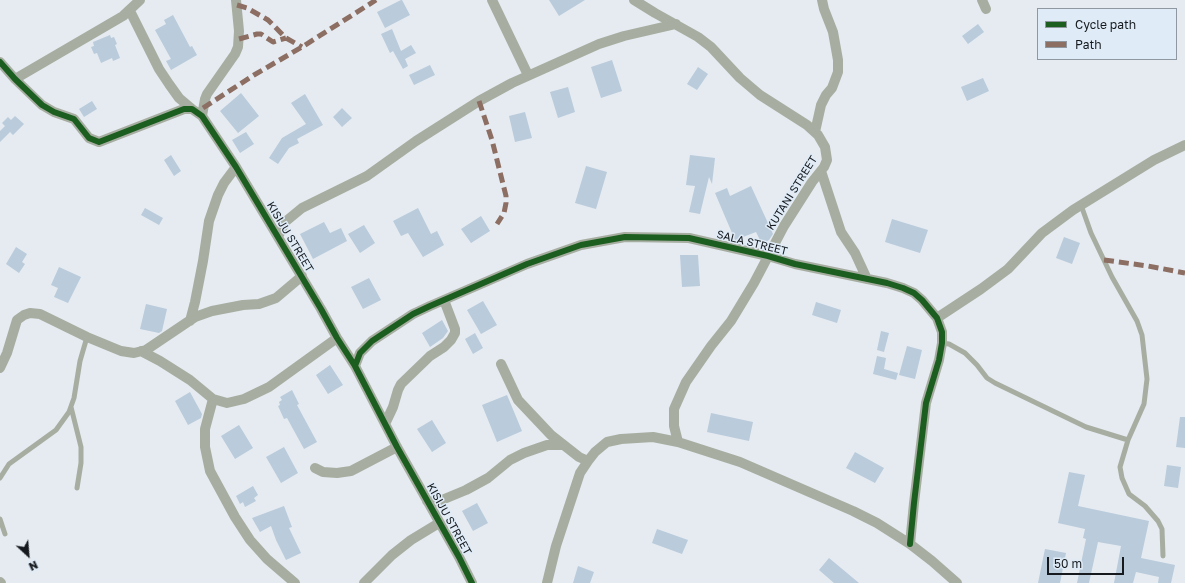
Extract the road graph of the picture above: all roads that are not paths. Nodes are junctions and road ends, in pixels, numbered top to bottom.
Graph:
1 (140, 0) edge
2 (236, 0) edge
3 (492, 0) edge
4 (634, 0) edge
5 (822, 0) edge
6 (130, 11) junction
7 (676, 24) junction
8 (0, 62) edge
9 (528, 75) junction
10 (15, 79) junction
11 (192, 108) junction
12 (202, 116) junction
13 (815, 132) junction
14 (1185, 145) edge
15 (236, 167) junction
16 (821, 171) junction
17 (1081, 205) junction
18 (278, 237) junction
19 (768, 256) junction
20 (302, 276) junction
21 (868, 279) junction
22 (444, 300) junction
23 (937, 318) junction
24 (190, 320) junction
25 (87, 337) junction
26 (337, 338) junction
27 (942, 343) junction
28 (141, 351) junction
29 (501, 364) dead end
30 (355, 366) junction
31 (0, 368) edge
32 (214, 399) junction
33 (71, 406) junction
34 (385, 424) junction
35 (1128, 440) junction
36 (678, 442) junction
37 (563, 445) junction
38 (397, 447) junction
39 (588, 461) junction
40 (315, 468) dead end
41 (0, 478) edge
42 (77, 488) dead end
43 (427, 501) junction
44 (0, 519) edge
45 (439, 523) junction
46 (5, 534) dead end
47 (910, 544) junction
48 (1163, 556) dead end
49 (295, 583) edge
50 (364, 583) edge
51 (472, 583) edge
52 (547, 583) edge
53 (957, 583) edge

1 - 6 street
2 - 12 street
3 - 9 street
4 - 7 street, KUTANI STREET
5 - 13 street
6 - 10 street
6 - 11 street, KISIJU STREET
7 - 9 street
7 - 13 street, KUTANI STREET
8 - 10 street
9 - 18 street
10 - 11 street
11 - 12 street, KISIJU STREET
12 - 15 street, KISIJU STREET
13 - 16 street, KUTANI STREET
14 - 17 street
15 - 18 street, KISIJU STREET
15 - 24 street
16 - 19 street, KUTANI STREET
16 - 21 street
17 - 23 street
17 - 35 lane
18 - 20 street, KISIJU STREET
19 - 21 street, SALA STREET
19 - 22 street, SALA STREET
19 - 36 street, KUTANI STREET
20 - 24 street
20 - 26 street, KISIJU STREET
21 - 23 street, SALA STREET
22 - 30 street, SALA STREET
22 - 34 street
23 - 27 street, SALA STREET
24 - 28 street
25 - 28 street
25 - 31 street
25 - 33 lane
26 - 30 street, KISIJU STREET
26 - 32 street
27 - 35 lane
27 - 47 street, SALA STREET
28 - 32 street
29 - 37 street
30 - 34 street, KISIJU STREET
32 - 49 street
33 - 41 lane
33 - 42 lane
34 - 38 street, KISIJU STREET
35 - 48 lane
36 - 39 street
36 - 47 street
37 - 39 street
37 - 43 street
38 - 40 street
38 - 43 street, KISIJU STREET
39 - 52 street
43 - 45 street, KISIJU STREET
44 - 46 lane
45 - 50 street
45 - 51 street, KISIJU STREET
47 - 53 street

